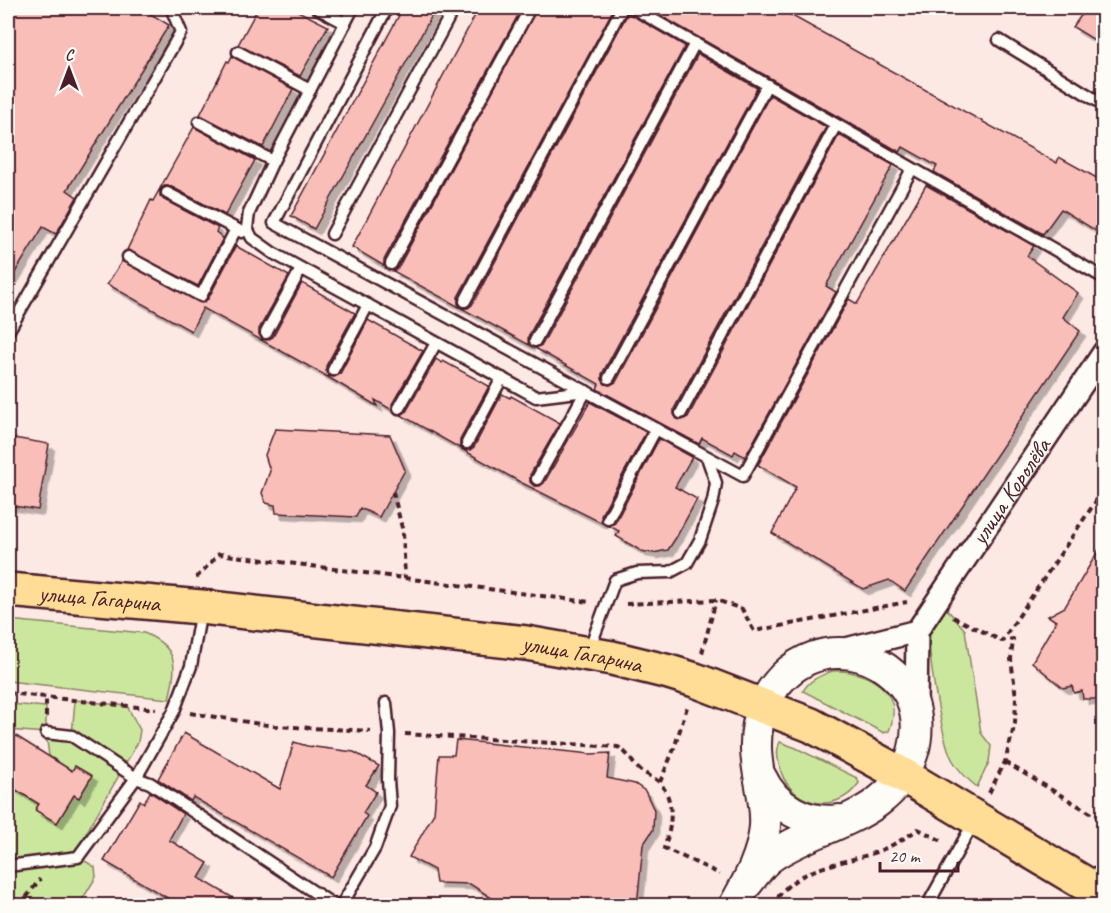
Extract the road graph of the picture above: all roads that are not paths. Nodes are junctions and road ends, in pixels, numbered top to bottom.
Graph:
1 (174, 8) edge
2 (317, 8) edge
3 (352, 8) edge
4 (387, 8) edge
5 (454, 8) edge
6 (530, 8) edge
7 (622, 8) edge
8 (633, 8) edge
9 (345, 22) junction
10 (999, 40) dead end
11 (695, 43) junction
12 (238, 52) dead end
13 (767, 85) junction
14 (310, 90) junction
15 (1104, 105) edge
16 (199, 122) dead end
17 (836, 125) junction
18 (273, 161) junction
19 (912, 169) junction
20 (167, 193) dead end
21 (236, 229) junction
22 (332, 234) dead end
23 (252, 238) junction
24 (128, 257) dead end
25 (391, 264) dead end
26 (301, 269) junction
27 (1104, 278) edge
28 (465, 302) dead end
29 (368, 305) junction
30 (9, 330) dead end
31 (266, 333) dead end
32 (535, 341) dead end
33 (436, 342) junction
34 (1104, 352) edge
35 (333, 370) dead end
36 (502, 378) junction
37 (609, 378) dead end
38 (586, 391) junction
39 (399, 408) dead end
40 (681, 413) dead end
41 (656, 429) junction
42 (467, 443) dead end
43 (707, 457) junction
44 (537, 479) dead end
45 (608, 519) dead end
46 (8, 590) edge
47 (199, 593) junction
48 (917, 631) junction
49 (834, 652) junction
50 (588, 653) junction
51 (386, 703) dead end
52 (763, 706) junction
53 (916, 714) junction
54 (46, 733) dead end
55 (760, 775) junction
56 (903, 775) junction
57 (136, 778) junction
58 (848, 819) junction
59 (976, 819) junction
60 (8, 866) edge
61 (1099, 883) edge
62 (739, 896) edge
63 (335, 906) edge
64 (341, 906) edge
65 (927, 906) edge

1 - 30 lane
2 - 9 lane
3 - 9 lane
4 - 38 lane
5 - 22 lane
6 - 25 lane
7 - 28 lane
8 - 11 lane
9 - 14 lane
10 - 15 lane
11 - 13 lane
11 - 32 lane
12 - 14 lane
13 - 17 lane
13 - 37 lane
14 - 18 lane
16 - 18 lane
17 - 19 lane
17 - 40 lane
18 - 23 lane
19 - 27 lane
19 - 43 lane
20 - 21 lane
21 - 23 lane
21 - 24 lane
23 - 26 lane
26 - 29 lane
26 - 31 lane
29 - 33 lane
29 - 35 lane
33 - 36 lane
33 - 39 lane
34 - 48 street, улица Королёва
36 - 38 lane
36 - 42 lane
38 - 41 lane
38 - 44 lane
41 - 43 lane
41 - 45 lane
43 - 50 lane
46 - 47 main road, улица Гагарина
47 - 50 main road, улица Гагарина
47 - 57 lane
48 - 49 street
48 - 53 street
49 - 52 main road
49 - 53 main road
50 - 52 main road, улица Гагарина
51 - 64 lane
52 - 55 main road
52 - 56 main road, улица Гагарина
53 - 56 main road
54 - 57 lane
55 - 58 main road
55 - 62 main road
56 - 58 main road
56 - 59 main road, улица Гагарина
57 - 60 lane
57 - 63 lane
58 - 62 main road
59 - 61 main road, улица Гагарина
59 - 65 lane

